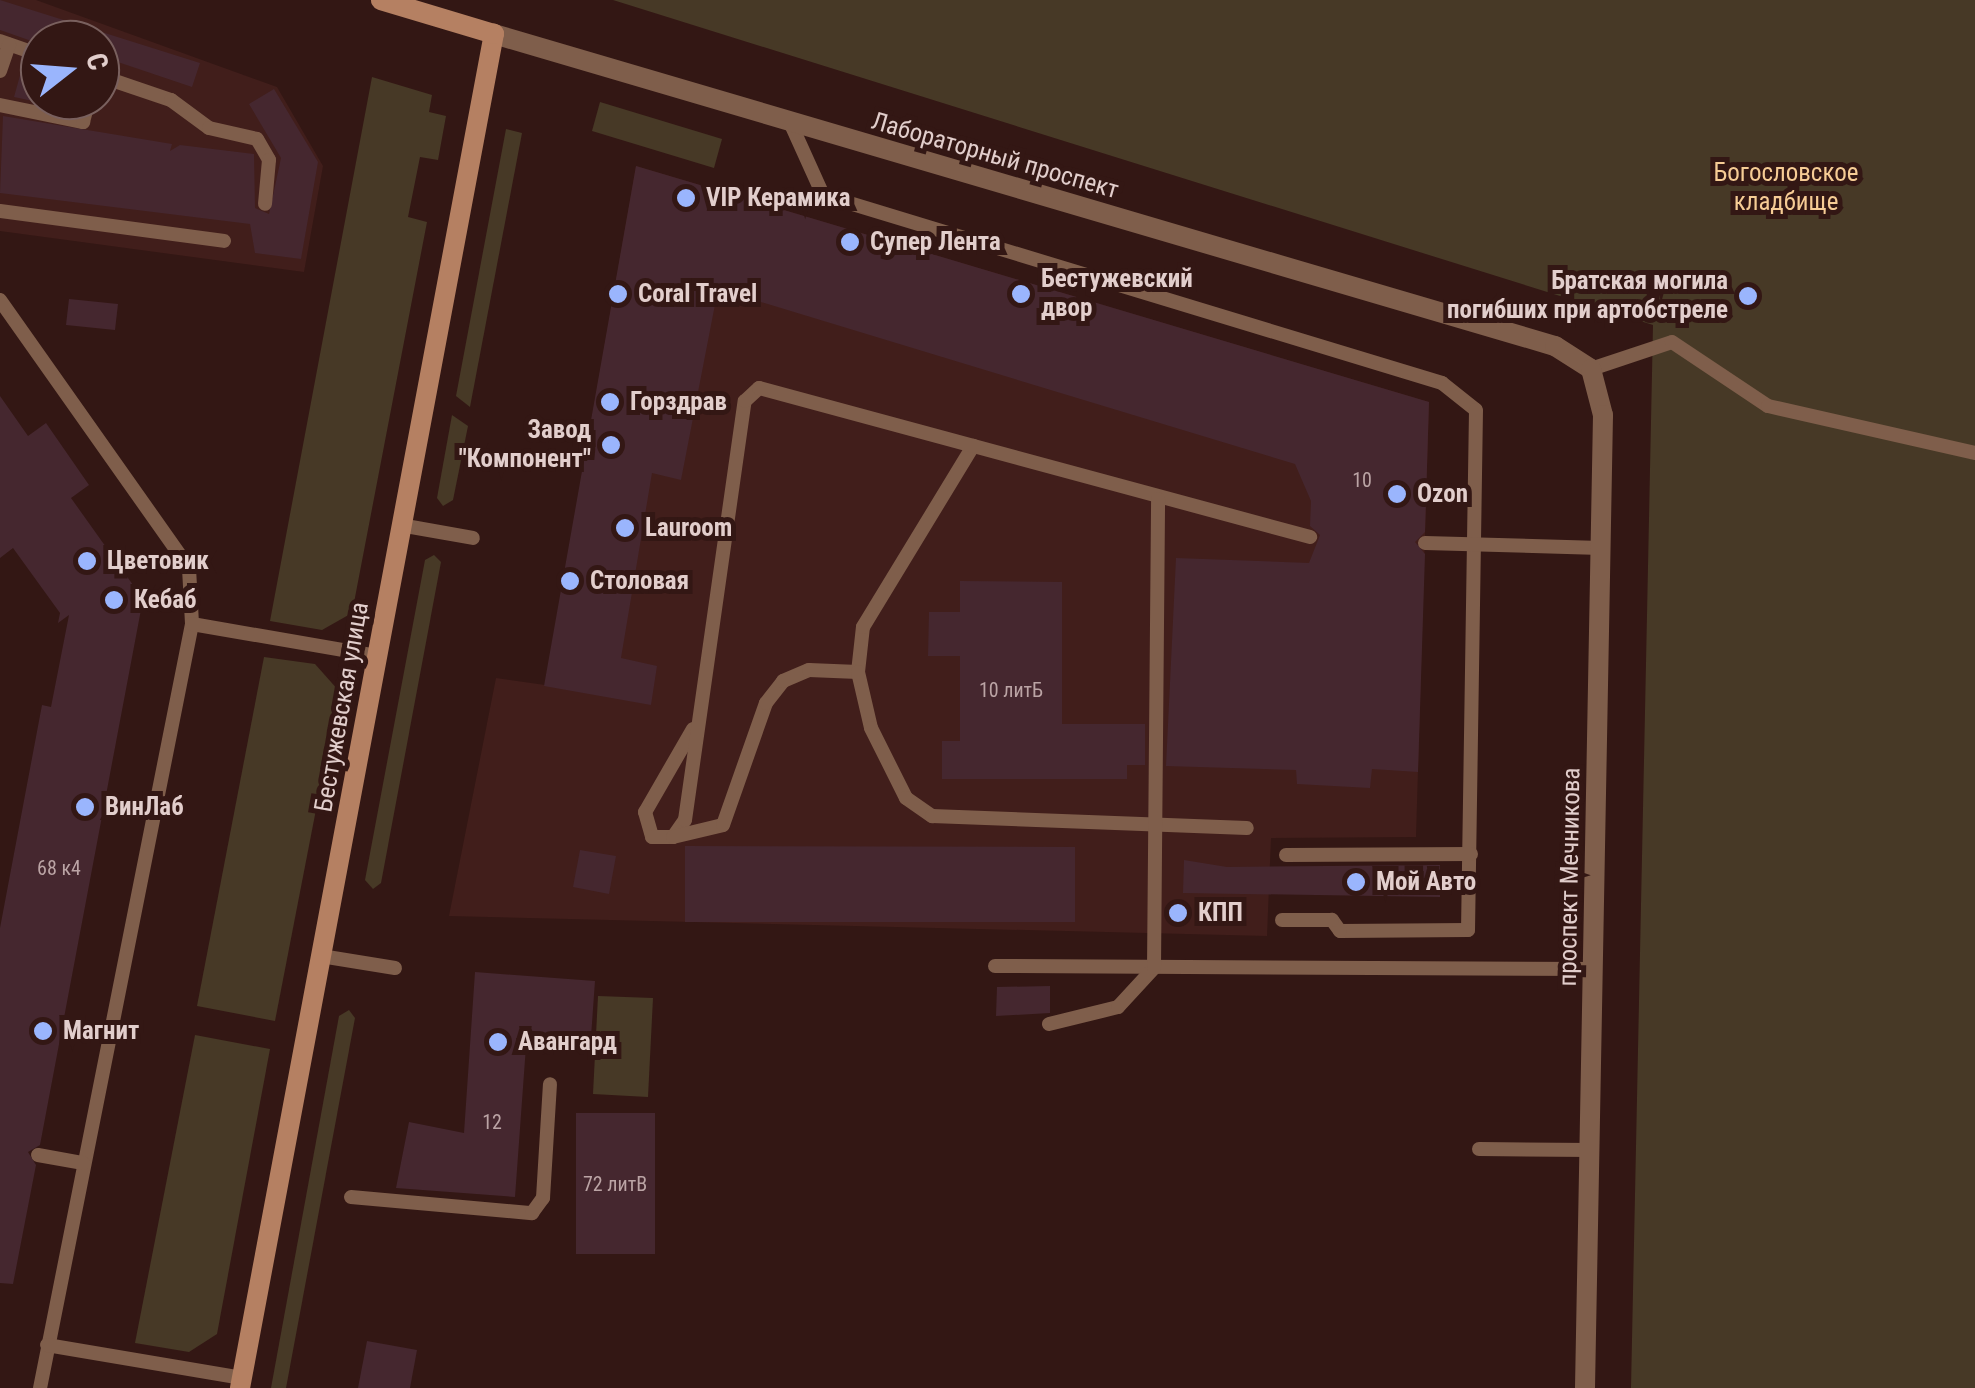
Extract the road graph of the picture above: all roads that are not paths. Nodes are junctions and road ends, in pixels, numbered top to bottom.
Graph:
1 (381, 0) edge
2 (494, 34) junction
3 (5, 43) edge
4 (0, 71) edge
5 (120, 83) edge
6 (790, 122) junction
7 (265, 204) dead end
8 (0, 210) edge
9 (224, 240) dead end
10 (0, 300) edge
11 (1591, 369) junction
12 (973, 446) junction
13 (1975, 454) edge
14 (1158, 499) junction
15 (400, 524) junction
16 (1310, 537) dead end
17 (473, 538) dead end
18 (1425, 543) dead end
19 (1478, 544) junction
20 (1601, 548) junction
21 (192, 624) junction
22 (378, 656) junction
23 (858, 672) junction
24 (692, 728) junction
25 (1156, 826) junction
26 (1247, 828) dead end
27 (672, 837) junction
28 (1471, 854) junction
29 (1286, 856) dead end
30 (1282, 920) dead end
31 (321, 956) junction
32 (995, 966) dead end
33 (395, 968) dead end
34 (1154, 968) junction
35 (1594, 969) junction
36 (1049, 1024) dead end
37 (550, 1084) dead end
38 (1479, 1149) dead end
39 (1592, 1150) junction
40 (38, 1155) dead end
41 (83, 1164) junction
42 (351, 1197) dead end
43 (47, 1346) junction
44 (241, 1383) edge
45 (40, 1388) edge
46 (1586, 1388) edge

1 - 2 street, Лабораторный проспект
2 - 6 street, Лабораторный проспект
2 - 15 street, Бестужевская улица
3 - 4 lane
5 - 7 lane
6 - 11 street, Лабораторный проспект
6 - 19 lane
8 - 9 lane
10 - 21 lane
11 - 13 lane
11 - 20 street, проспект Мечникова
12 - 14 lane
12 - 23 lane
12 - 24 lane
14 - 16 lane
14 - 25 lane
15 - 17 lane
15 - 22 street, Бестужевская улица
18 - 19 lane
19 - 20 lane
19 - 28 lane
20 - 35 street, проспект Мечникова
21 - 22 lane
21 - 41 lane
22 - 31 street, Бестужевская улица
23 - 25 lane
23 - 27 lane
24 - 27 lane
24 - 27 lane
25 - 26 lane
25 - 34 lane
28 - 29 lane
28 - 30 lane
31 - 33 lane
31 - 44 street, Бестужевская улица
32 - 34 lane
34 - 35 lane
34 - 36 lane
35 - 39 street, проспект Мечникова
37 - 42 lane
38 - 39 lane
39 - 46 street, проспект Мечникова
40 - 41 lane
41 - 43 lane
43 - 44 lane
43 - 45 lane

